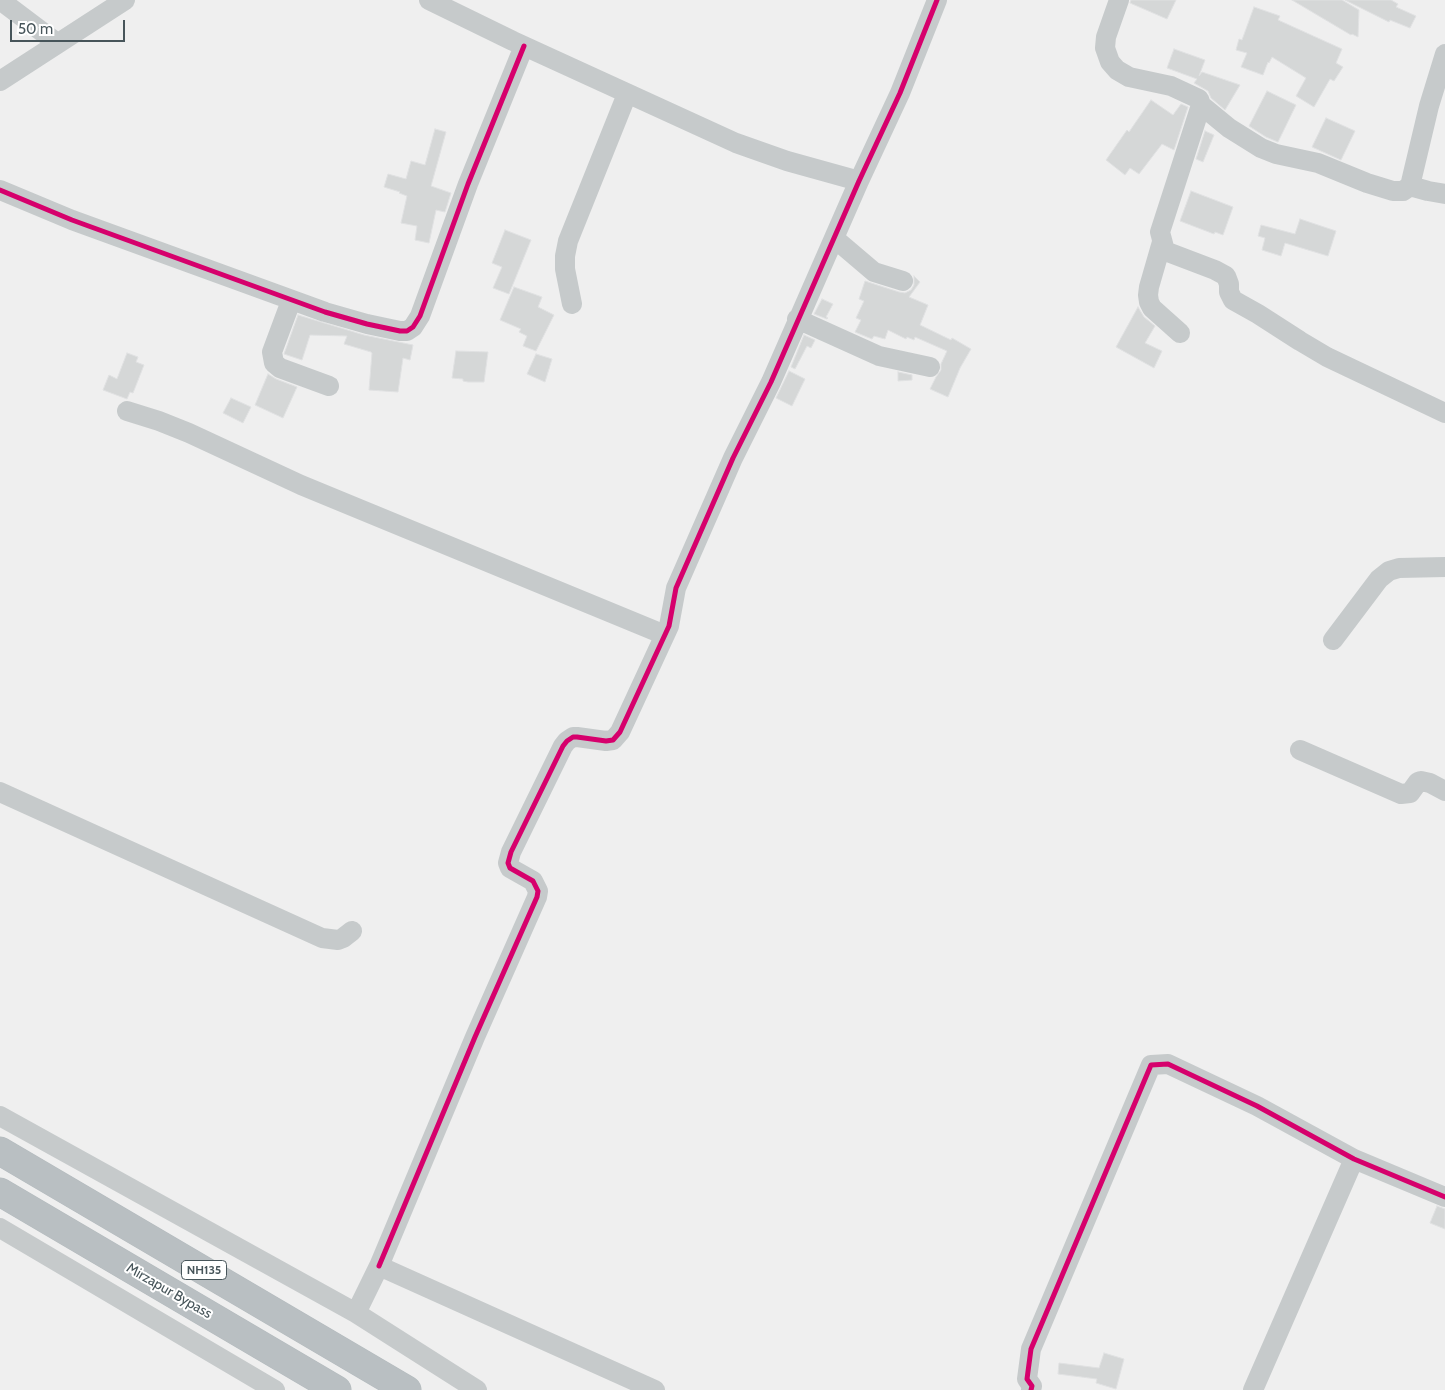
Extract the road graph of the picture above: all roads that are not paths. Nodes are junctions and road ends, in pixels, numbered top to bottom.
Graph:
1 (0, 0) edge
2 (126, 0) edge
3 (429, 0) edge
4 (937, 0) edge
5 (1119, 0) edge
6 (57, 43) junction
7 (524, 46) junction
8 (1445, 54) edge
9 (0, 80) edge
10 (627, 94) junction
11 (1201, 105) junction
12 (859, 181) junction
13 (1410, 186) junction
14 (0, 190) edge
15 (1445, 194) edge
16 (834, 238) junction
17 (1162, 242) junction
18 (902, 281) dead end
19 (291, 301) junction
20 (572, 304) dead end
21 (797, 319) junction
22 (1180, 332) dead end
23 (930, 367) dead end
24 (330, 386) dead end
25 (127, 411) dead end
26 (1445, 413) edge
27 (1445, 567) edge
28 (665, 635) junction
29 (1333, 640) dead end
30 (1300, 750) dead end
31 (0, 792) edge
32 (1445, 792) edge
33 (352, 931) dead end
34 (0, 1116) edge
35 (0, 1151) edge
36 (1354, 1159) junction
37 (0, 1192) edge
38 (1445, 1197) edge
39 (0, 1228) edge
40 (379, 1266) junction
41 (356, 1313) junction
42 (275, 1390) edge
43 (337, 1390) edge
44 (407, 1390) edge
45 (477, 1390) edge
46 (655, 1390) edge
47 (1031, 1390) edge
48 (1253, 1390) edge

1 - 6 street
2 - 6 street
3 - 7 street
4 - 12 street
5 - 11 street
6 - 9 street
7 - 10 street
7 - 19 street
8 - 13 street
10 - 12 street
10 - 20 street
11 - 13 street
11 - 17 street
12 - 16 street
13 - 15 street
14 - 19 street
16 - 18 street
16 - 21 street
17 - 22 street
17 - 26 street
19 - 24 street
21 - 23 street
21 - 28 street
25 - 28 street
27 - 29 street
28 - 40 street
30 - 32 street
31 - 33 street
34 - 41 street
35 - 44 highway, NH135
36 - 38 street
36 - 47 street
36 - 48 street
37 - 43 highway, Mirzapur Bypass / NH135
39 - 42 street
40 - 41 street
40 - 46 street
41 - 45 street

